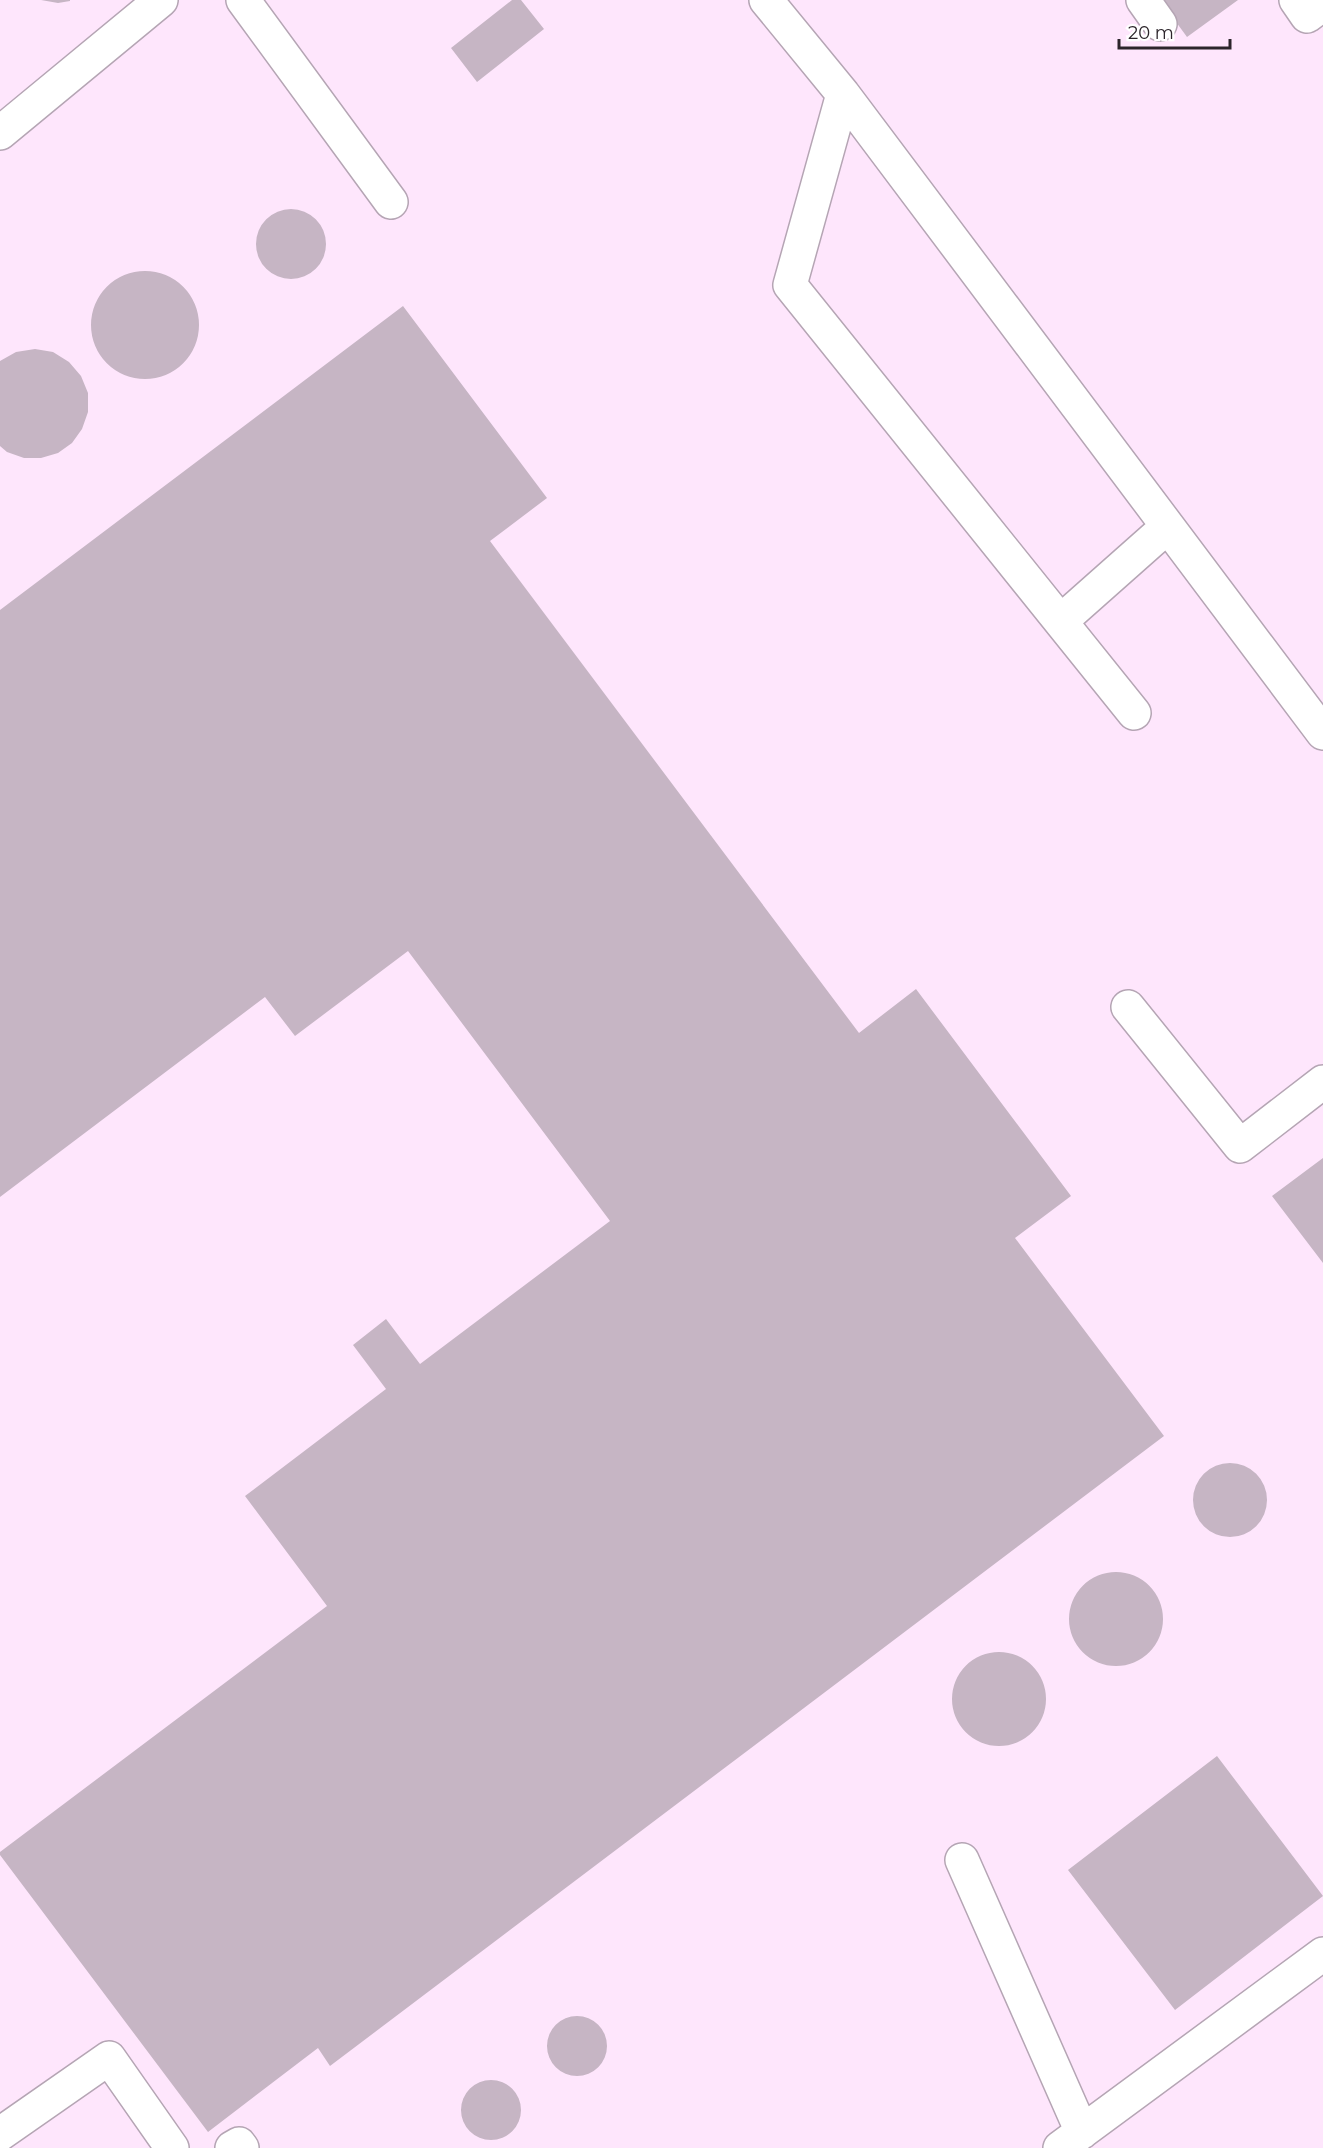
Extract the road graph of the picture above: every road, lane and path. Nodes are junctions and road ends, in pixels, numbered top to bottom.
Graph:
1 (161, 0) edge
2 (243, 0) edge
3 (766, 0) edge
4 (1296, 0) edge
5 (1323, 4) edge
6 (843, 94) junction
7 (0, 133) edge
8 (391, 202) dead end
9 (1167, 526) junction
10 (1061, 621) junction
11 (1134, 713) dead end
12 (1323, 733) edge
13 (1128, 1006) dead end
14 (1323, 1082) edge
15 (962, 1860) dead end
16 (1323, 1954) edge
17 (0, 2134) edge
18 (1071, 2140) edge
19 (172, 2148) edge
20 (232, 2148) edge
21 (242, 2148) edge

1 - 7 lane
2 - 8 lane
3 - 6 lane
4 - 5 lane
6 - 9 lane
6 - 10 lane
9 - 10 lane
9 - 12 lane
10 - 11 lane
13 - 14 lane
15 - 18 lane
16 - 18 lane
17 - 19 lane
20 - 21 lane

